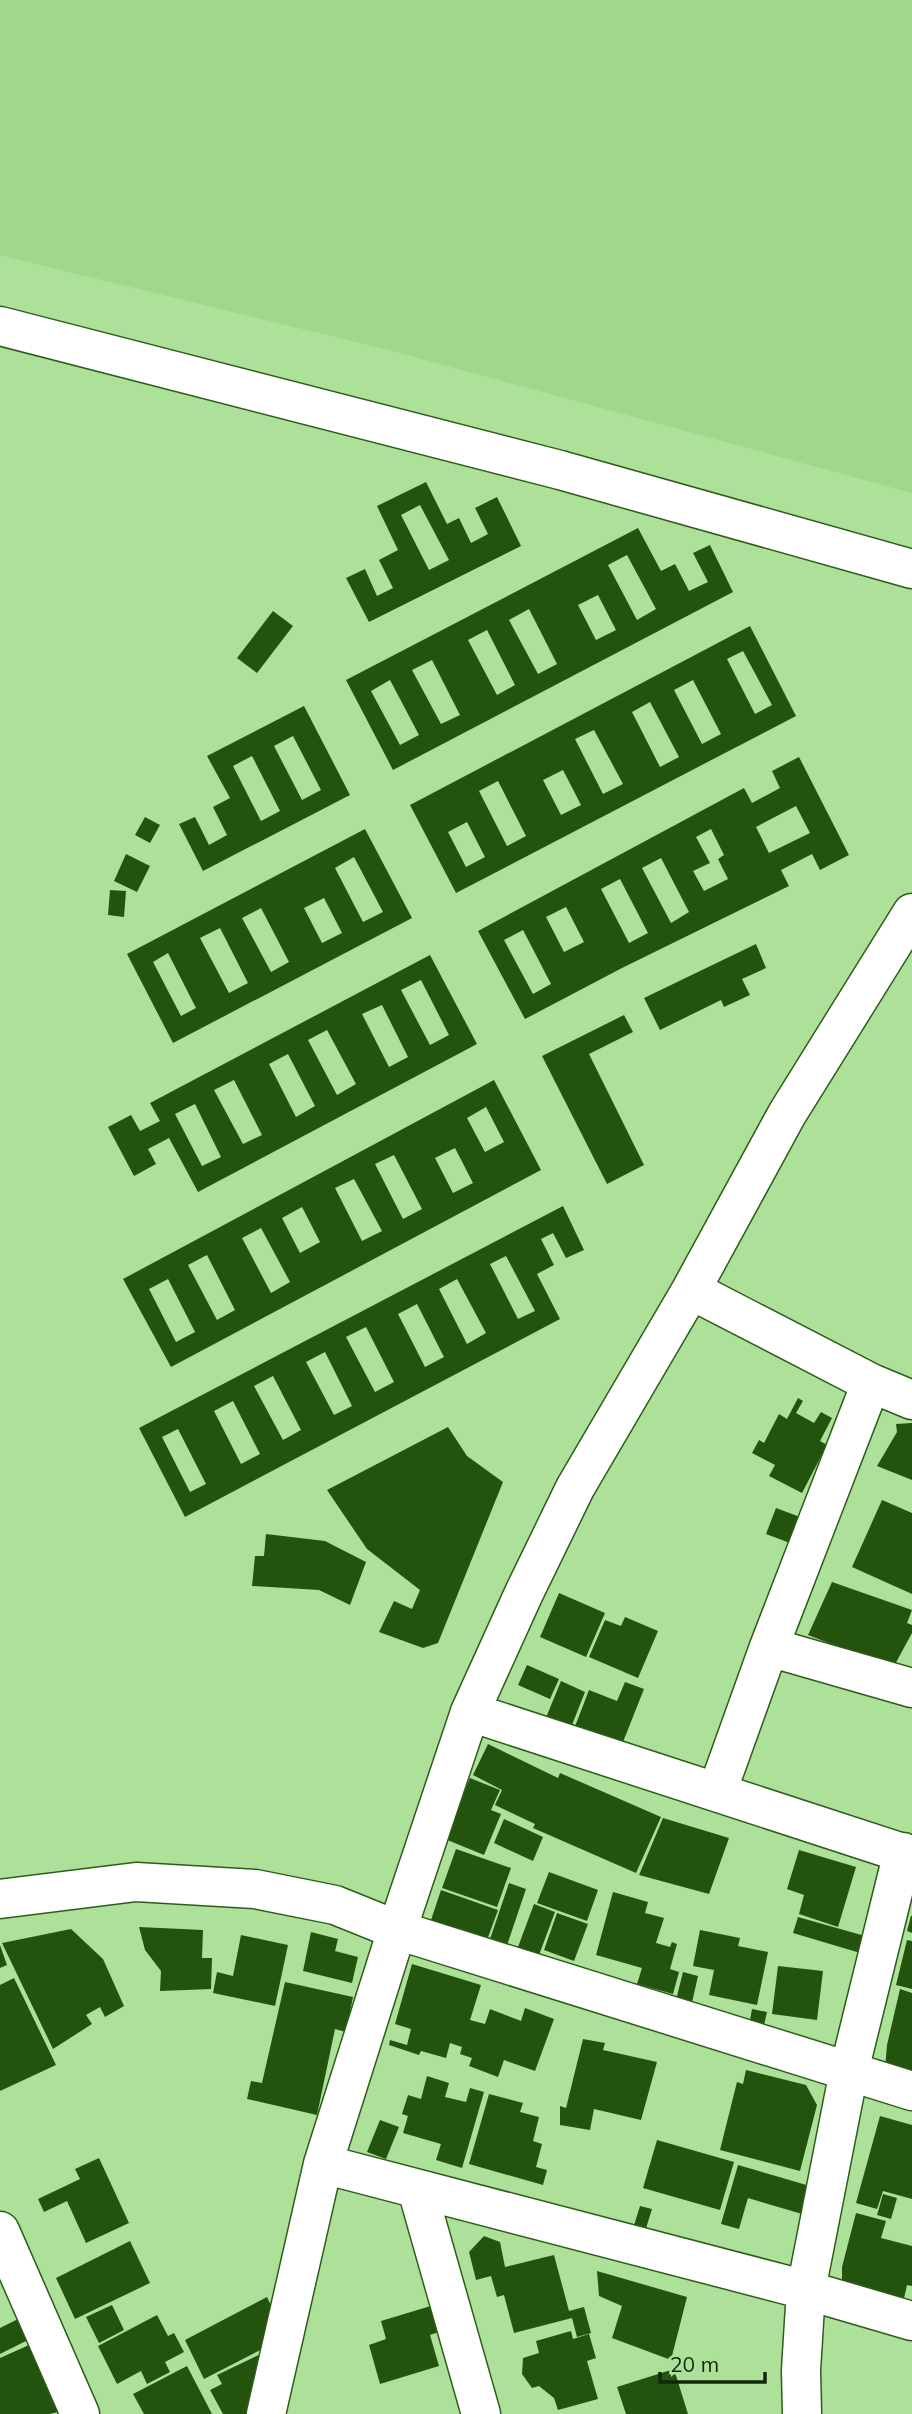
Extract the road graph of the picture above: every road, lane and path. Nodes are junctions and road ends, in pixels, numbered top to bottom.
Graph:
1 (0, 326) edge
2 (912, 569) edge
3 (912, 914) edge
4 (691, 1290) junction
5 (871, 1383) junction
6 (912, 1400) edge
7 (769, 1647) junction
8 (912, 1688) edge
9 (470, 1712) junction
10 (717, 1792) junction
11 (907, 1854) edge
12 (0, 1899) edge
13 (397, 1930) junction
14 (849, 2071) junction
15 (912, 2091) edge
16 (323, 2164) junction
17 (416, 2189) junction
18 (0, 2231) edge
19 (806, 2290) junction
20 (912, 2321) edge
21 (80, 2414) edge
22 (265, 2414) edge
23 (481, 2414) edge
24 (802, 2414) edge

1 - 2 street
3 - 4 street
4 - 5 street
4 - 9 street
5 - 6 street
5 - 7 street
7 - 8 street
7 - 10 street
9 - 10 street
9 - 13 street
10 - 11 street
11 - 14 street
12 - 13 street
13 - 14 street
13 - 16 street
14 - 15 street
14 - 19 street
16 - 17 street
16 - 22 street
17 - 19 street
17 - 23 street
18 - 21 street
19 - 20 street
19 - 24 street

